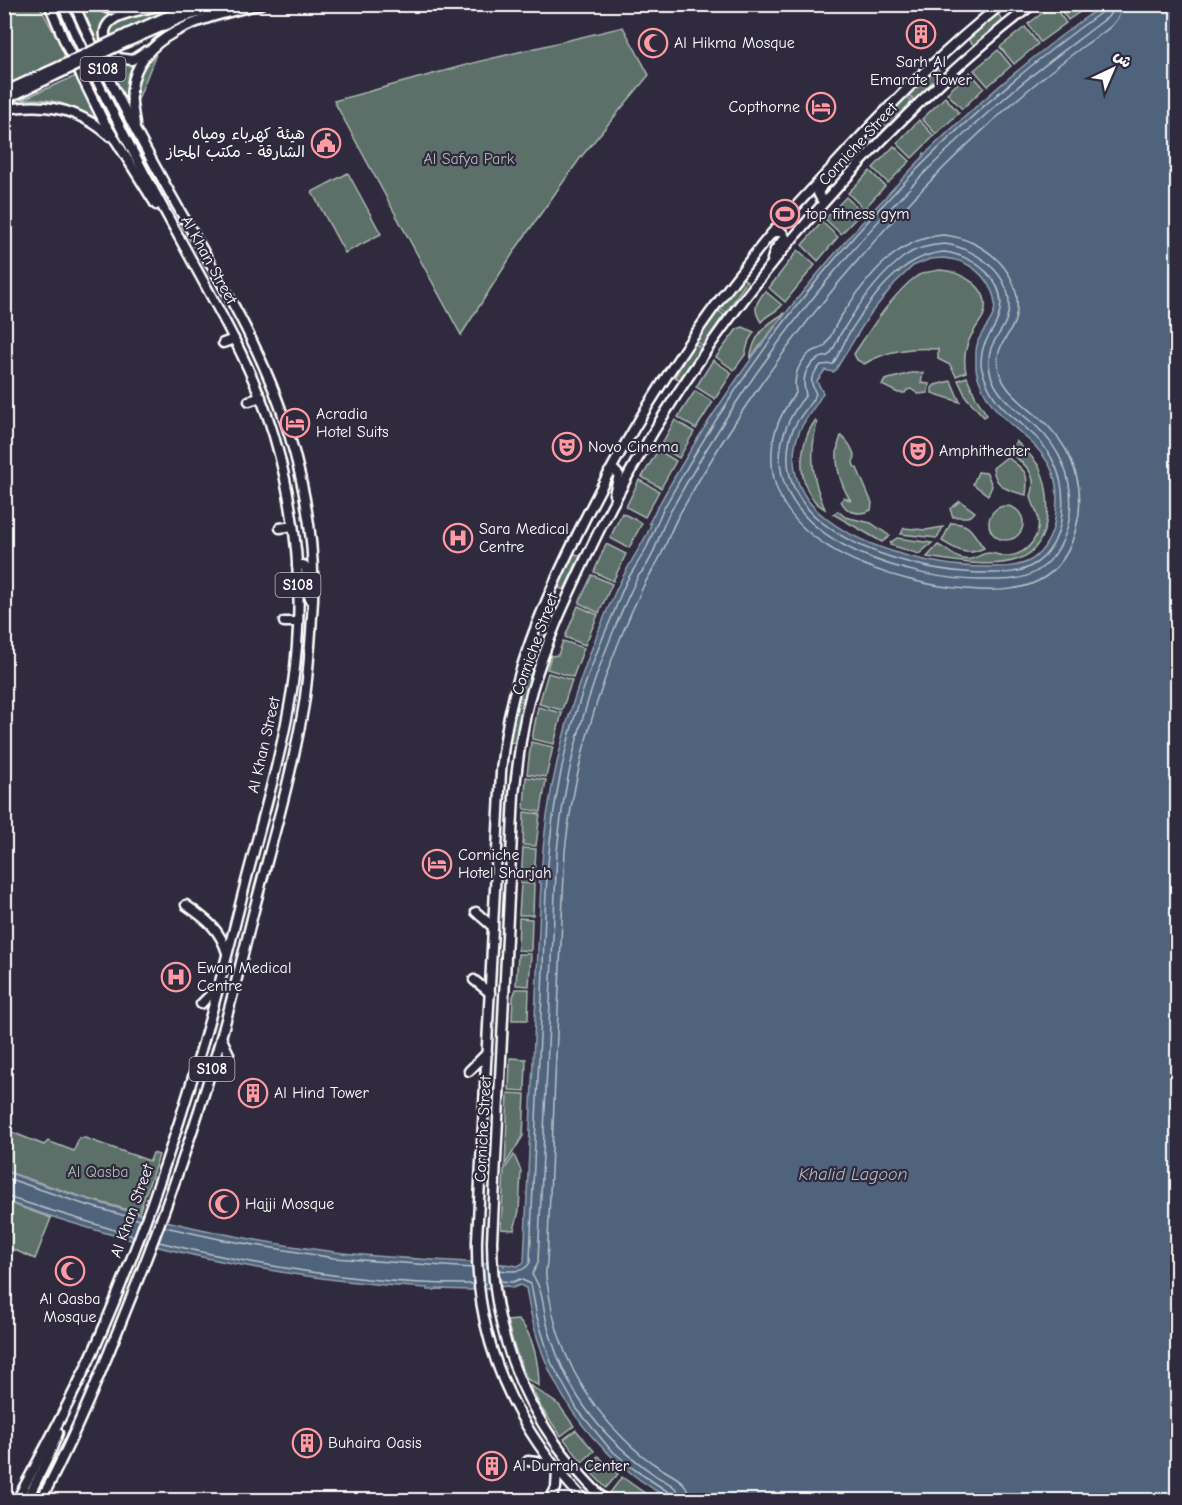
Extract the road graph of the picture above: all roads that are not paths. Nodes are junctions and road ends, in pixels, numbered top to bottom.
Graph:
1 (43, 4) edge
2 (49, 4) edge
3 (62, 4) edge
4 (74, 4) edge
5 (96, 4) edge
6 (158, 4) edge
7 (163, 4) edge
8 (204, 4) edge
9 (233, 4) edge
10 (261, 4) edge
11 (1002, 4) edge
12 (1033, 4) edge
13 (167, 36) junction
14 (128, 37) junction
15 (63, 40) junction
16 (53, 73) junction
17 (4, 92) edge
18 (4, 100) edge
19 (4, 110) edge
20 (136, 132) junction
21 (118, 144) junction
22 (839, 160) junction
23 (825, 200) junction
24 (774, 232) junction
25 (183, 244) junction
26 (772, 262) junction
27 (234, 339) junction
28 (223, 344) dead end
29 (261, 397) junction
30 (249, 401) dead end
31 (650, 403) junction
32 (654, 432) junction
33 (609, 472) junction
34 (616, 497) junction
35 (293, 526) junction
36 (280, 528) dead end
37 (297, 566) junction
38 (313, 602) junction
39 (284, 622) dead end
40 (298, 622) junction
41 (186, 905) dead end
42 (476, 912) dead end
43 (493, 927) junction
44 (228, 954) junction
45 (474, 980) dead end
46 (220, 986) junction
47 (490, 993) junction
48 (201, 1004) dead end
49 (221, 1037) junction
50 (487, 1053) junction
51 (229, 1054) dead end
52 (469, 1071) dead end
53 (63, 1415) junction
54 (528, 1461) dead end
55 (554, 1466) junction
56 (18, 1500) edge
57 (27, 1500) edge
58 (40, 1500) edge
59 (550, 1500) edge
60 (584, 1500) edge
61 (605, 1500) edge

1 - 15 main road
2 - 15 main road
3 - 25 main road, Al Khan Street / S108
4 - 20 main road, Al Khan Street / S108
5 - 6 main road
7 - 13 main road
8 - 14 main road
9 - 14 main road
10 - 13 main road
11 - 22 main road, Corniche Street
12 - 23 main road, Corniche Street
13 - 20 main road
14 - 16 main road, bridge
15 - 21 main road
16 - 17 main road
16 - 18 main road
19 - 21 main road
20 - 38 main road, Al Khan Street / S108
21 - 25 main road
22 - 23 main road
22 - 24 main road, Corniche Street
23 - 26 main road, Corniche Street
24 - 26 main road
24 - 31 main road, Corniche Street
25 - 27 main road, Al Khan Street / S108
26 - 32 main road, Corniche Street
27 - 28 main road
27 - 29 main road, Al Khan Street / S108
29 - 30 main road
29 - 35 main road, Al Khan Street / S108
31 - 32 main road
31 - 33 main road, Corniche Street
32 - 34 main road, Corniche Street
33 - 34 main road
33 - 43 main road, Corniche Street
34 - 61 main road, Corniche Street
35 - 36 main road
35 - 37 main road, Al Khan Street / S108
37 - 38 main road
37 - 40 main road, Al Khan Street / S108
38 - 49 main road, Al Khan Street / S108
39 - 40 main road
40 - 44 main road, Al Khan Street / S108
41 - 44 main road
42 - 43 main road
43 - 47 main road, Corniche Street
44 - 46 main road, Al Khan Street / S108
45 - 47 main road
46 - 48 main road
46 - 53 main road, Al Khan Street / S108
47 - 50 main road, Corniche Street
49 - 51 main road
49 - 58 main road, Al Khan Street / S108
50 - 52 main road
50 - 55 main road, Corniche Street
53 - 56 main road, Al Khan Street / S108
53 - 57 main road
54 - 55 main road
55 - 59 main road
55 - 60 main road, Corniche Street

